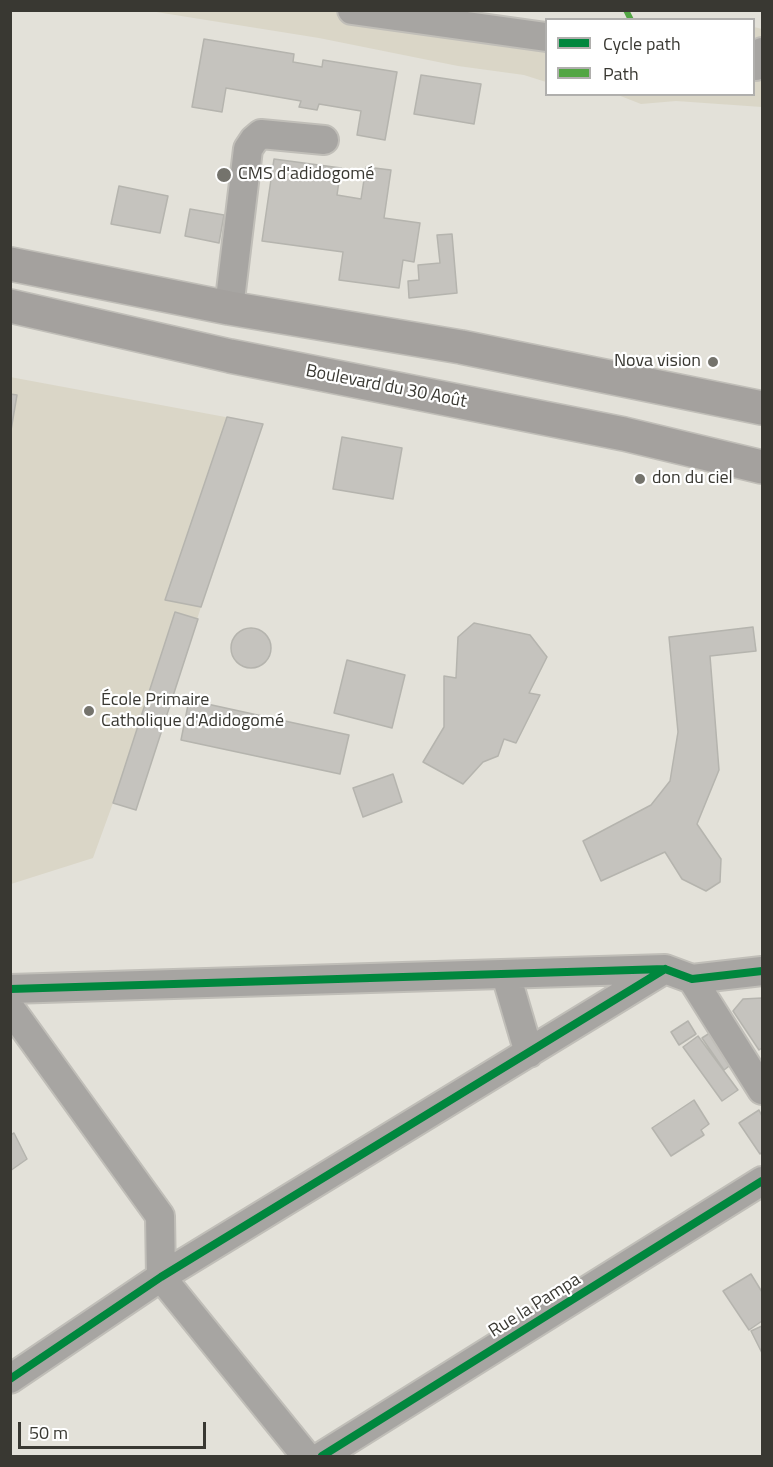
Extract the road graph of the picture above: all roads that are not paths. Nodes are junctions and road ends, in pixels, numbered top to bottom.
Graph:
1 (352, 10) edge
2 (388, 12) edge
3 (545, 37) edge
4 (324, 140) dead end
5 (10, 264) edge
6 (10, 306) edge
7 (229, 308) junction
8 (762, 408) edge
9 (762, 467) edge
10 (665, 969) junction
11 (762, 971) edge
12 (506, 975) junction
13 (692, 979) junction
14 (10, 989) edge
15 (10, 1008) edge
16 (529, 1053) junction
17 (762, 1090) edge
18 (762, 1181) edge
19 (161, 1277) junction
20 (10, 1379) edge
21 (306, 1456) edge
22 (322, 1456) edge

1 - 2 street
2 - 3 street
4 - 7 street
5 - 7 highway
6 - 9 highway, Boulevard du 30 Août
7 - 8 highway
10 - 12 street
10 - 13 street
10 - 16 street
11 - 13 street
12 - 14 street
12 - 16 street
13 - 17 street
15 - 19 street
16 - 19 street
18 - 22 street, Rue la Pampa
19 - 20 street
19 - 21 street

